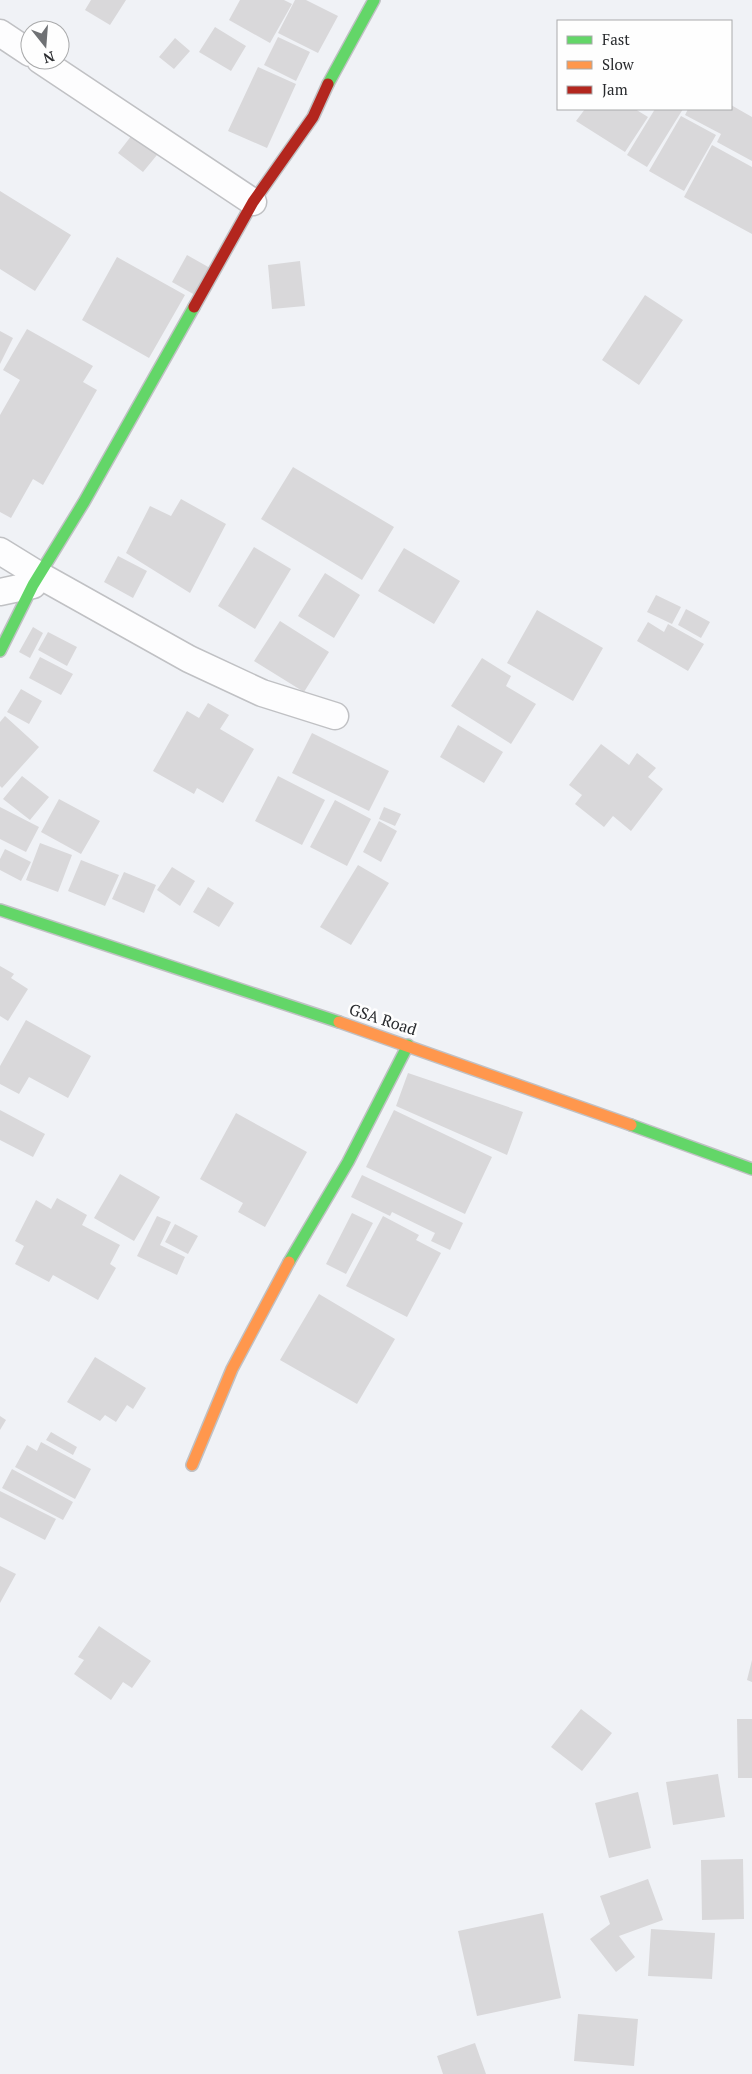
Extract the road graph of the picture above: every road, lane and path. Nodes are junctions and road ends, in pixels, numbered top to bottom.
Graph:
1 (374, 0) edge
2 (0, 33) edge
3 (20, 46) edge
4 (55, 70) edge
5 (253, 202) junction
6 (0, 551) edge
7 (36, 580) junction
8 (0, 592) edge
9 (0, 650) edge
10 (335, 716) dead end
11 (0, 910) edge
12 (408, 1045) junction
13 (752, 1169) edge
14 (192, 1464) dead end

1 - 5 street
2 - 3 street
4 - 5 street
5 - 7 street
6 - 7 street
7 - 8 street
7 - 9 street
7 - 10 street
11 - 12 street, GSA Road
12 - 13 street, GSA Road
12 - 14 street

